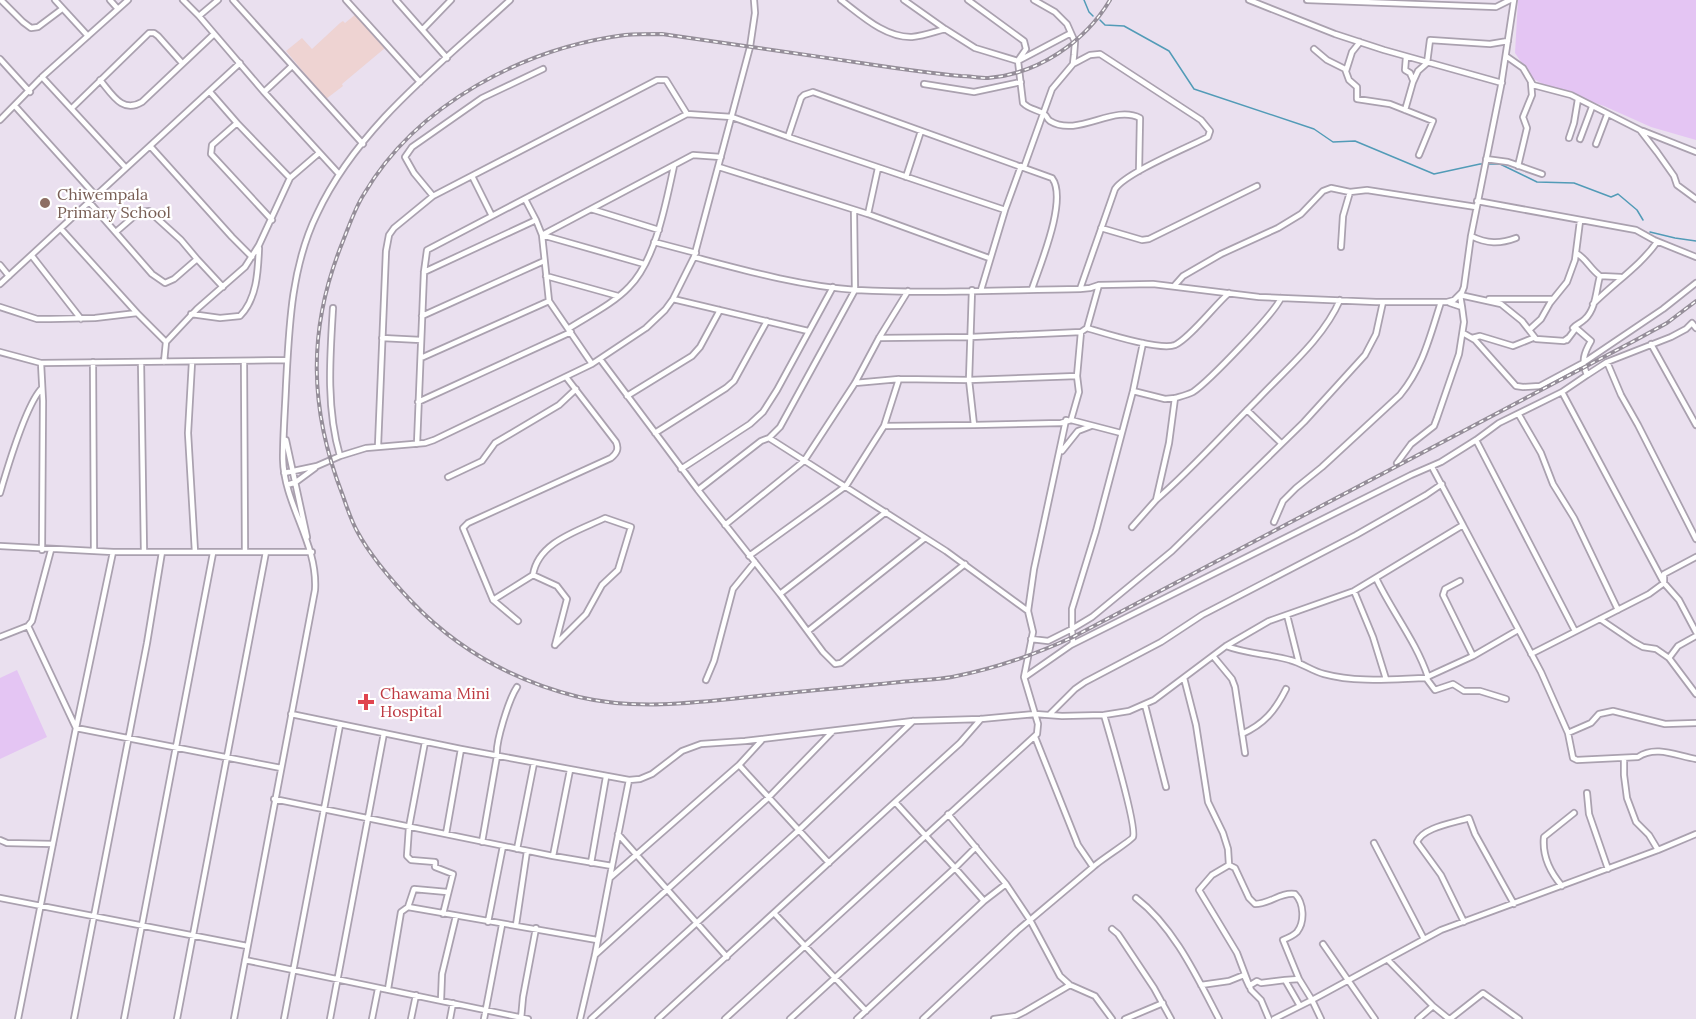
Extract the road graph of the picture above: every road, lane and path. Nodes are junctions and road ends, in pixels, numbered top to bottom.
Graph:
1 (1, 0) edge
2 (55, 0) edge
3 (110, 0) edge
4 (128, 0) edge
5 (183, 0) edge
6 (218, 0) edge
7 (233, 0) edge
8 (346, 0) edge
9 (396, 0) edge
10 (452, 0) edge
11 (510, 0) edge
12 (754, 0) edge
13 (840, 0) edge
14 (904, 0) edge
15 (968, 0) edge
16 (1034, 0) edge
17 (1249, 0) edge
18 (1307, 0) edge
19 (1512, 0) edge
20 (62, 9) junction
21 (118, 9) junction
22 (200, 16) junction
23 (423, 29) junction
24 (945, 29) junction
25 (1071, 33) junction
26 (214, 34) junction
27 (88, 36) junction
28 (1508, 41) junction
29 (1360, 42) junction
30 (1314, 49) dead end
31 (1506, 56) junction
32 (1406, 57) junction
33 (447, 58) junction
34 (0, 60) edge
35 (1018, 61) junction
36 (182, 63) junction
37 (240, 63) junction
38 (1073, 63) junction
39 (1427, 63) junction
40 (292, 66) junction
41 (543, 69) dead end
42 (1346, 71) junction
43 (42, 77) junction
44 (100, 80) junction
45 (420, 82) junction
46 (1021, 82) junction
47 (1413, 82) junction
48 (1502, 83) junction
49 (1531, 83) junction
50 (924, 84) dead end
51 (30, 92) junction
52 (210, 92) junction
53 (264, 92) junction
54 (1578, 99) junction
55 (15, 106) junction
56 (1592, 107) junction
57 (72, 108) junction
58 (1405, 110) junction
59 (1042, 112) junction
60 (687, 114) junction
61 (1607, 115) junction
62 (732, 117) junction
63 (0, 120) edge
64 (237, 123) junction
65 (1640, 130) junction
66 (921, 131) junction
67 (788, 137) junction
68 (1569, 138) dead end
69 (1580, 139) dead end
70 (363, 144) junction
71 (1596, 144) dead end
72 (151, 147) junction
73 (1696, 152) edge
74 (319, 153) junction
75 (1419, 155) dead end
76 (721, 157) junction
77 (1486, 160) junction
78 (674, 165) junction
79 (1023, 166) junction
80 (1518, 166) junction
81 (718, 167) junction
82 (126, 168) junction
83 (878, 168) junction
84 (1139, 172) junction
85 (339, 174) junction
86 (1542, 174) dead end
87 (472, 176) junction
88 (906, 177) junction
89 (290, 178) junction
90 (1257, 186) dead end
91 (1350, 192) junction
92 (96, 196) junction
93 (433, 196) junction
94 (525, 199) junction
95 (1696, 199) edge
96 (90, 203) junction
97 (1477, 204) junction
98 (591, 209) junction
99 (1005, 210) junction
100 (854, 211) junction
101 (868, 214) junction
102 (492, 216) junction
103 (272, 220) junction
104 (536, 220) junction
105 (1580, 221) junction
106 (1101, 228) junction
107 (61, 229) junction
108 (659, 230) junction
109 (117, 231) junction
110 (542, 235) junction
111 (1471, 236) junction
112 (1516, 238) dead end
113 (654, 242) junction
114 (1657, 242) junction
115 (260, 245) junction
116 (1341, 247) dead end
117 (1576, 253) junction
118 (695, 255) junction
119 (32, 256) junction
120 (252, 257) junction
121 (1696, 257) edge
122 (989, 258) junction
123 (197, 259) junction
124 (544, 261) junction
125 (644, 264) junction
126 (0, 265) edge
127 (424, 272) junction
128 (9, 276) junction
129 (546, 276) junction
130 (1600, 276) junction
131 (1621, 277) junction
132 (1696, 283) edge
133 (0, 284) edge
134 (1099, 285) junction
135 (1175, 285) junction
136 (223, 287) junction
137 (833, 287) junction
138 (1080, 289) junction
139 (855, 290) junction
140 (972, 290) junction
141 (981, 290) junction
142 (1032, 290) junction
143 (908, 291) junction
144 (1229, 292) junction
145 (1460, 295) junction
146 (618, 296) junction
147 (1281, 298) junction
148 (673, 299) junction
149 (1481, 299) junction
150 (1554, 299) junction
151 (1340, 300) junction
152 (549, 301) junction
153 (1383, 302) junction
154 (1441, 302) junction
155 (1447, 302) junction
156 (1593, 304) junction
157 (0, 307) edge
158 (1462, 307) junction
159 (333, 308) dead end
160 (720, 310) junction
161 (137, 313) junction
162 (191, 314) junction
163 (422, 316) junction
164 (81, 318) junction
165 (767, 321) junction
166 (1694, 321) edge
167 (1087, 328) junction
168 (1696, 328) edge
169 (569, 330) junction
170 (1529, 330) junction
171 (808, 331) junction
172 (1081, 332) junction
173 (1463, 333) junction
174 (382, 338) junction
175 (879, 338) junction
176 (971, 338) junction
177 (1472, 338) junction
178 (1533, 338) junction
179 (422, 340) junction
180 (1567, 340) junction
181 (166, 342) junction
182 (1143, 343) junction
183 (1651, 344) junction
184 (0, 352) edge
185 (421, 358) junction
186 (600, 359) junction
187 (287, 360) junction
188 (244, 361) junction
189 (93, 362) junction
190 (141, 362) junction
191 (164, 362) junction
192 (192, 362) junction
193 (1607, 362) junction
194 (41, 363) junction
195 (1583, 363) junction
196 (592, 364) junction
197 (861, 372) junction
198 (1587, 375) junction
199 (566, 376) junction
200 (1077, 376) junction
201 (899, 379) junction
202 (969, 380) junction
203 (855, 383) junction
204 (870, 383) junction
205 (42, 388) junction
206 (576, 389) junction
207 (1133, 391) junction
208 (1562, 392) junction
209 (627, 396) junction
210 (1175, 398) junction
211 (418, 402) junction
212 (1247, 410) junction
213 (1519, 415) junction
214 (1069, 420) junction
215 (974, 424) junction
216 (1696, 425) edge
217 (884, 426) junction
218 (1091, 426) junction
219 (655, 433) junction
220 (1121, 433) junction
221 (285, 437) junction
222 (769, 438) junction
223 (1476, 440) junction
224 (1281, 443) junction
225 (417, 444) junction
226 (378, 446) junction
227 (340, 456) junction
228 (1058, 458) junction
229 (804, 461) junction
230 (1397, 463) dead end
231 (317, 466) junction
232 (1432, 467) junction
233 (681, 469) junction
234 (294, 470) junction
235 (284, 473) junction
236 (448, 477) dead end
237 (296, 482) junction
238 (1442, 484) junction
239 (287, 485) junction
240 (846, 486) junction
241 (698, 490) junction
242 (0, 493) edge
243 (1156, 500) junction
244 (886, 512) junction
245 (1274, 522) dead end
246 (725, 525) junction
247 (1462, 525) junction
248 (1132, 527) dead end
249 (925, 538) junction
250 (1696, 538) edge
251 (307, 539) junction
252 (0, 546) edge
253 (42, 550) junction
254 (51, 550) junction
255 (94, 551) junction
256 (113, 552) junction
257 (144, 552) junction
258 (162, 552) junction
259 (195, 552) junction
260 (245, 552) junction
261 (266, 552) junction
262 (312, 552) junction
263 (213, 553) junction
264 (749, 556) junction
265 (1696, 556) edge
266 (754, 562) junction
267 (965, 564) junction
268 (533, 575) junction
269 (1376, 578) junction
270 (1460, 581) dead end
271 (1664, 583) junction
272 (1354, 591) junction
273 (780, 594) junction
274 (493, 600) junction
275 (1618, 610) junction
276 (1028, 611) junction
277 (1287, 615) junction
278 (1600, 619) junction
279 (518, 621) dead end
280 (28, 626) junction
281 (1071, 629) junction
282 (1518, 630) junction
283 (808, 631) junction
284 (1575, 632) junction
285 (1696, 634) edge
286 (0, 637) edge
287 (1032, 639) junction
288 (1071, 645) junction
289 (1226, 646) junction
290 (1531, 654) junction
291 (1213, 656) junction
292 (1473, 656) junction
293 (1669, 658) junction
294 (1299, 663) junction
295 (1024, 677) junction
296 (1427, 677) junction
297 (1184, 678) junction
298 (1386, 679) junction
299 (706, 680) dead end
300 (517, 687) dead end
301 (1286, 689) dead end
302 (1696, 694) edge
303 (1506, 699) dead end
304 (1145, 705) junction
305 (291, 714) junction
306 (1035, 714) junction
307 (1048, 715) junction
308 (1104, 715) junction
309 (981, 719) junction
310 (913, 721) junction
311 (340, 725) junction
312 (1695, 725) edge
313 (76, 728) junction
314 (833, 731) junction
315 (384, 733) junction
316 (1568, 733) junction
317 (1242, 734) junction
318 (1035, 737) junction
319 (128, 739) junction
320 (763, 739) junction
321 (425, 742) junction
322 (176, 748) junction
323 (461, 749) junction
324 (1245, 753) dead end
325 (497, 756) junction
326 (228, 758) junction
327 (1624, 758) junction
328 (1696, 759) edge
329 (534, 763) junction
330 (739, 765) junction
331 (281, 768) junction
332 (570, 770) junction
333 (606, 777) junction
334 (628, 780) junction
335 (1166, 787) dead end
336 (1587, 793) dead end
337 (768, 798) junction
338 (274, 799) junction
339 (895, 802) junction
340 (324, 811) junction
341 (1574, 813) dead end
342 (948, 814) junction
343 (368, 819) junction
344 (410, 827) junction
345 (799, 830) junction
346 (446, 834) junction
347 (618, 834) junction
348 (1696, 834) edge
349 (925, 836) junction
350 (0, 840) edge
351 (482, 842) junction
352 (1374, 843) dead end
353 (53, 844) junction
354 (503, 846) junction
355 (976, 847) junction
356 (517, 849) junction
357 (1658, 850) junction
358 (527, 851) junction
359 (636, 855) junction
360 (553, 856) junction
361 (591, 863) junction
362 (829, 863) junction
363 (1229, 865) junction
364 (612, 866) junction
365 (1093, 867) junction
366 (955, 868) junction
367 (1608, 869) junction
368 (611, 877) junction
369 (1006, 884) junction
370 (1562, 886) junction
371 (666, 891) junction
372 (447, 892) junction
373 (0, 898) edge
374 (1136, 898) dead end
375 (984, 901) junction
376 (1514, 904) junction
377 (41, 905) junction
378 (408, 908) junction
379 (774, 913) junction
380 (443, 914) junction
381 (95, 916) junction
382 (456, 916) junction
383 (1030, 920) junction
384 (489, 922) junction
385 (1464, 922) junction
386 (696, 924) junction
387 (502, 925) junction
388 (516, 925) junction
389 (143, 926) junction
390 (536, 928) junction
391 (1113, 929) dead end
392 (192, 936) junction
393 (1424, 939) junction
394 (597, 940) junction
395 (1323, 944) dead end
396 (248, 946) junction
397 (805, 946) junction
398 (595, 956) junction
399 (727, 957) junction
400 (245, 960) junction
401 (1388, 960) junction
402 (293, 970) junction
403 (835, 978) junction
404 (1299, 978) junction
405 (338, 980) junction
406 (1285, 980) junction
407 (1347, 981) junction
408 (1070, 985) junction
409 (1201, 986) junction
410 (1249, 986) junction
411 (378, 989) junction
412 (388, 989) junction
413 (416, 995) junction
414 (441, 1000) junction
415 (1312, 1000) junction
416 (453, 1003) junction
417 (1163, 1003) junction
418 (1300, 1006) junction
419 (1433, 1006) junction
420 (486, 1011) junction
421 (866, 1011) junction
422 (861, 1018) edge
423 (18, 1019) edge
424 (74, 1019) edge
425 (124, 1019) edge
426 (177, 1019) edge
427 (234, 1019) edge
428 (284, 1019) edge
429 (330, 1019) edge
430 (372, 1019) edge
431 (411, 1019) edge
432 (450, 1019) edge
433 (484, 1019) edge
434 (524, 1019) edge
435 (580, 1019) edge
436 (591, 1019) edge
437 (658, 1019) edge
438 (725, 1019) edge
439 (790, 1019) edge
440 (922, 1019) edge
441 (994, 1019) edge
442 (1112, 1019) edge
443 (1125, 1019) edge
444 (1171, 1019) edge
445 (1218, 1019) edge
446 (1269, 1019) edge
447 (1274, 1019) edge
448 (1321, 1019) edge
449 (1375, 1019) edge
450 (1419, 1019) edge
451 (1449, 1019) edge
452 (1519, 1019) edge

1 - 20 street
2 - 20 street
3 - 21 street
4 - 21 street
5 - 22 street
6 - 22 street
7 - 40 street
8 - 45 street
9 - 23 street
10 - 23 street
11 - 33 street
12 - 62 street
13 - 24 street
14 - 24 street
15 - 35 street
16 - 25 street
17 - 29 street
18 - 19 street
19 - 28 street
20 - 27 street
21 - 27 street
22 - 26 street
23 - 33 street
24 - 35 street
25 - 35 street
25 - 38 street
26 - 36 street
26 - 37 street
27 - 43 street
28 - 31 street
28 - 39 street
29 - 32 street
29 - 42 street
30 - 42 street
31 - 48 street
31 - 49 street
32 - 39 street
32 - 47 street
33 - 45 street
34 - 51 street
35 - 46 street
36 - 44 street
36 - 44 street
37 - 52 street
37 - 53 street
38 - 59 street
38 - 84 street
39 - 47 street
39 - 48 street
40 - 53 street
40 - 70 street
41 - 93 street
42 - 58 street
43 - 51 street
43 - 57 street
44 - 57 street
45 - 70 street
46 - 50 street
46 - 59 street
47 - 58 street
48 - 77 street
49 - 54 street
49 - 80 street
51 - 55 street
52 - 64 street
52 - 72 street
53 - 74 street
54 - 56 street
54 - 68 street
55 - 63 street
55 - 92 street
56 - 61 street
56 - 69 street
57 - 82 street
58 - 75 street
59 - 79 street
59 - 84 street
60 - 62 street
60 - 87 street
60 - 94 street
61 - 65 street
61 - 71 street
62 - 67 street
62 - 76 street
64 - 89 street
64 - 103 street
65 - 73 street
65 - 95 street
66 - 67 street
66 - 79 street
66 - 88 street
67 - 83 street
70 - 85 street
72 - 82 street
72 - 120 street
74 - 85 street
74 - 89 street
76 - 78 street
76 - 81 street
77 - 80 street
77 - 97 street
78 - 98 street
78 - 108 street
79 - 99 street
79 - 142 street
80 - 86 street
81 - 100 street
81 - 118 street
82 - 92 street
83 - 88 street
83 - 101 street
84 - 106 street
85 - 187 street
87 - 93 street
87 - 102 street
88 - 99 street
89 - 103 street
90 - 106 street
91 - 97 street
91 - 116 street
91 - 135 street
92 - 96 street
93 - 174 street
94 - 102 street
94 - 104 street
96 - 107 street
96 - 109 street
97 - 105 street
97 - 111 street
98 - 108 street
98 - 110 street
99 - 122 street
100 - 101 street
100 - 139 street
101 - 122 street
102 - 127 street
103 - 115 street
104 - 110 street
104 - 127 street
105 - 114 street
105 - 117 street
106 - 138 street
107 - 119 street
107 - 161 street
108 - 113 street
109 - 123 street
109 - 123 street
110 - 124 street
110 - 125 street
111 - 112 street
111 - 145 street
113 - 118 street
113 - 125 street
114 - 121 street
114 - 131 street
115 - 120 street
115 - 162 street
117 - 130 street
117 - 150 street
118 - 137 street
118 - 148 street
119 - 128 street
119 - 164 street
120 - 136 street
122 - 141 street
123 - 136 street
124 - 129 street
124 - 163 street
125 - 146 street
126 - 128 street
127 - 163 street
128 - 133 street
129 - 146 street
129 - 152 street
130 - 131 street
130 - 156 street
131 - 156 street
132 - 195 street
134 - 135 street
134 - 138 street
134 - 167 street
135 - 144 street
136 - 162 street
137 - 139 street
137 - 171 street
138 - 142 street
139 - 143 street
139 - 222 street
140 - 141 street
140 - 143 street
140 - 176 street
141 - 142 street
143 - 175 street
144 - 147 street
144 - 182 street
145 - 149 street
145 - 155 street
145 - 158 street
146 - 169 street
147 - 151 street
147 - 210 street
148 - 160 street
148 - 186 street
149 - 150 street
149 - 170 street
150 - 170 street
151 - 153 street
151 - 212 street
152 - 169 street
152 - 185 street
153 - 154 street
153 - 224 street
154 - 155 street
154 - 245 street
155 - 158 street
156 - 180 street
157 - 164 street
158 - 173 street
159 - 227 street
160 - 165 street
160 - 209 street
161 - 164 street
161 - 181 street
162 - 181 street
163 - 179 street
165 - 171 street
165 - 219 street
166 - 168 street
166 - 183 street
167 - 172 street
167 - 182 street
169 - 196 street
169 - 211 street
170 - 178 street
171 - 233 street
172 - 176 street
172 - 200 street
173 - 177 street
173 - 230 street
174 - 179 street
174 - 226 street
175 - 176 street
175 - 197 street
176 - 202 street
177 - 178 street
177 - 195 street
178 - 180 street
179 - 185 street
180 - 195 street
181 - 191 street
182 - 207 street
183 - 193 street
183 - 216 street
184 - 194 street
185 - 211 street
186 - 196 street
186 - 209 street
187 - 188 street
187 - 221 street
188 - 192 street
188 - 260 street
189 - 190 street
189 - 194 street
189 - 255 street
190 - 191 street
190 - 257 street
191 - 192 street
192 - 259 street
193 - 198 street
193 - 250 street
194 - 205 street
195 - 198 street
196 - 199 street
197 - 203 street
197 - 204 street
198 - 208 street
199 - 206 street
199 - 225 street
200 - 202 street
200 - 214 street
201 - 202 street
201 - 204 street
201 - 217 street
202 - 215 street
203 - 204 street
203 - 229 street
205 - 242 street
205 - 253 street
206 - 236 street
206 - 274 street
207 - 210 street
207 - 220 street
208 - 213 street
208 - 271 street
209 - 219 street
210 - 243 street
211 - 225 street
212 - 224 street
212 - 243 street
213 - 223 street
213 - 275 street
214 - 215 street
214 - 218 street
214 - 228 street
215 - 217 street
217 - 240 street
218 - 220 street
218 - 228 street
219 - 233 street
220 - 281 street
221 - 234 street
221 - 235 street
222 - 229 street
222 - 241 street
223 - 232 street
223 - 284 street
224 - 281 street
225 - 226 street
226 - 227 street
227 - 231 street
228 - 276 street
229 - 240 street
229 - 246 street
231 - 234 street
231 - 237 street
232 - 238 street
232 - 288 street
233 - 241 street
234 - 235 street
234 - 237 street
235 - 239 street
237 - 239 street
237 - 251 street
238 - 247 street
238 - 307 street
239 - 251 street
240 - 244 street
240 - 264 street
241 - 246 street
243 - 248 street
244 - 249 street
244 - 273 street
246 - 264 street
247 - 269 street
247 - 282 street
249 - 267 street
249 - 283 street
251 - 262 street
252 - 253 street
253 - 254 street
254 - 255 street
254 - 280 street
255 - 256 street
256 - 257 street
256 - 313 street
257 - 258 street
258 - 259 street
258 - 319 street
259 - 263 street
260 - 261 street
260 - 263 street
261 - 262 street
261 - 326 street
262 - 305 street
263 - 322 street
264 - 266 street
265 - 271 street
266 - 273 street
266 - 299 street
267 - 276 street
267 - 283 street
268 - 268 street
268 - 274 street
269 - 272 street
269 - 296 street
270 - 292 street
271 - 275 street
271 - 285 street
272 - 277 street
272 - 298 street
273 - 283 street
274 - 279 street
275 - 278 street
276 - 287 street
277 - 289 street
277 - 294 street
278 - 284 street
278 - 293 street
280 - 286 street
280 - 313 street
281 - 287 street
281 - 288 street
282 - 290 street
282 - 292 street
284 - 290 street
285 - 293 street
287 - 295 street
288 - 295 street
289 - 291 street
289 - 294 street
290 - 316 street
291 - 297 street
291 - 317 street
292 - 296 street
293 - 302 street
294 - 298 street
295 - 306 street
296 - 298 street
296 - 303 street
297 - 304 street
297 - 363 street
300 - 325 street
301 - 317 street
304 - 308 street
304 - 335 street
305 - 311 street
305 - 331 street
306 - 307 street
306 - 309 street
306 - 318 street
307 - 308 street
308 - 365 street
309 - 310 street
309 - 339 street
310 - 314 street
310 - 345 street
311 - 315 street
311 - 340 street
312 - 316 street
313 - 319 street
313 - 353 street
314 - 320 street
314 - 337 street
315 - 321 street
315 - 343 street
316 - 327 street
317 - 324 street
318 - 342 street
318 - 365 street
319 - 322 street
319 - 381 street
320 - 330 street
320 - 334 street
321 - 323 street
321 - 344 street
322 - 326 street
322 - 389 street
323 - 325 street
323 - 346 street
325 - 329 street
325 - 351 street
326 - 331 street
326 - 392 street
327 - 328 street
327 - 357 street
329 - 332 street
329 - 356 street
330 - 337 street
330 - 359 street
331 - 338 street
332 - 333 street
332 - 360 street
333 - 334 street
333 - 361 street
334 - 347 street
336 - 367 street
337 - 345 street
337 - 371 street
338 - 340 street
338 - 396 street
339 - 349 street
339 - 362 street
340 - 343 street
340 - 402 street
341 - 370 street
342 - 349 street
342 - 355 street
343 - 344 street
343 - 405 street
344 - 346 street
344 - 372 street
345 - 362 street
345 - 386 street
346 - 351 street
347 - 359 street
347 - 364 street
348 - 357 street
349 - 366 street
349 - 397 street
350 - 353 street
351 - 354 street
352 - 393 street
353 - 377 street
354 - 356 street
354 - 384 street
355 - 366 street
355 - 369 street
356 - 358 street
357 - 367 street
358 - 360 street
358 - 388 street
359 - 368 street
359 - 371 street
360 - 361 street
361 - 364 street
362 - 379 street
363 - 404 street
363 - 410 street
364 - 368 street
365 - 383 street
366 - 375 street
366 - 403 street
367 - 370 street
368 - 394 street
369 - 375 street
369 - 383 street
370 - 376 street
371 - 386 street
371 - 398 street
372 - 378 street
372 - 380 street
373 - 377 street
374 - 409 street
375 - 421 street
376 - 385 street
376 - 385 street
377 - 381 street
377 - 423 street
378 - 380 street
378 - 412 street
379 - 397 street
379 - 399 street
380 - 382 street
381 - 389 street
381 - 424 street
382 - 384 street
382 - 414 street
383 - 408 street
383 - 440 street
384 - 387 street
385 - 393 street
386 - 399 street
386 - 436 street
387 - 388 street
387 - 420 street
388 - 390 street
389 - 392 street
389 - 425 street
390 - 394 street
390 - 434 street
391 - 417 street
392 - 396 street
392 - 426 street
393 - 401 street
394 - 398 street
395 - 407 street
396 - 400 street
397 - 403 street
397 - 438 street
398 - 435 street
399 - 437 street
400 - 402 street
400 - 427 street
401 - 407 street
401 - 419 street
402 - 405 street
402 - 428 street
403 - 421 street
403 - 439 street
404 - 406 street
404 - 415 street
405 - 411 street
405 - 429 street
406 - 410 street
406 - 418 street
407 - 415 street
407 - 449 street
408 - 441 street
408 - 442 street
409 - 410 street
409 - 445 street
410 - 446 street
411 - 412 street
411 - 430 street
412 - 413 street
413 - 414 street
413 - 431 street
414 - 416 street
415 - 418 street
415 - 448 street
416 - 420 street
416 - 432 street
417 - 443 street
417 - 444 street
418 - 447 street
419 - 450 street
419 - 451 street
420 - 433 street
420 - 434 street
421 - 422 street
451 - 452 street

